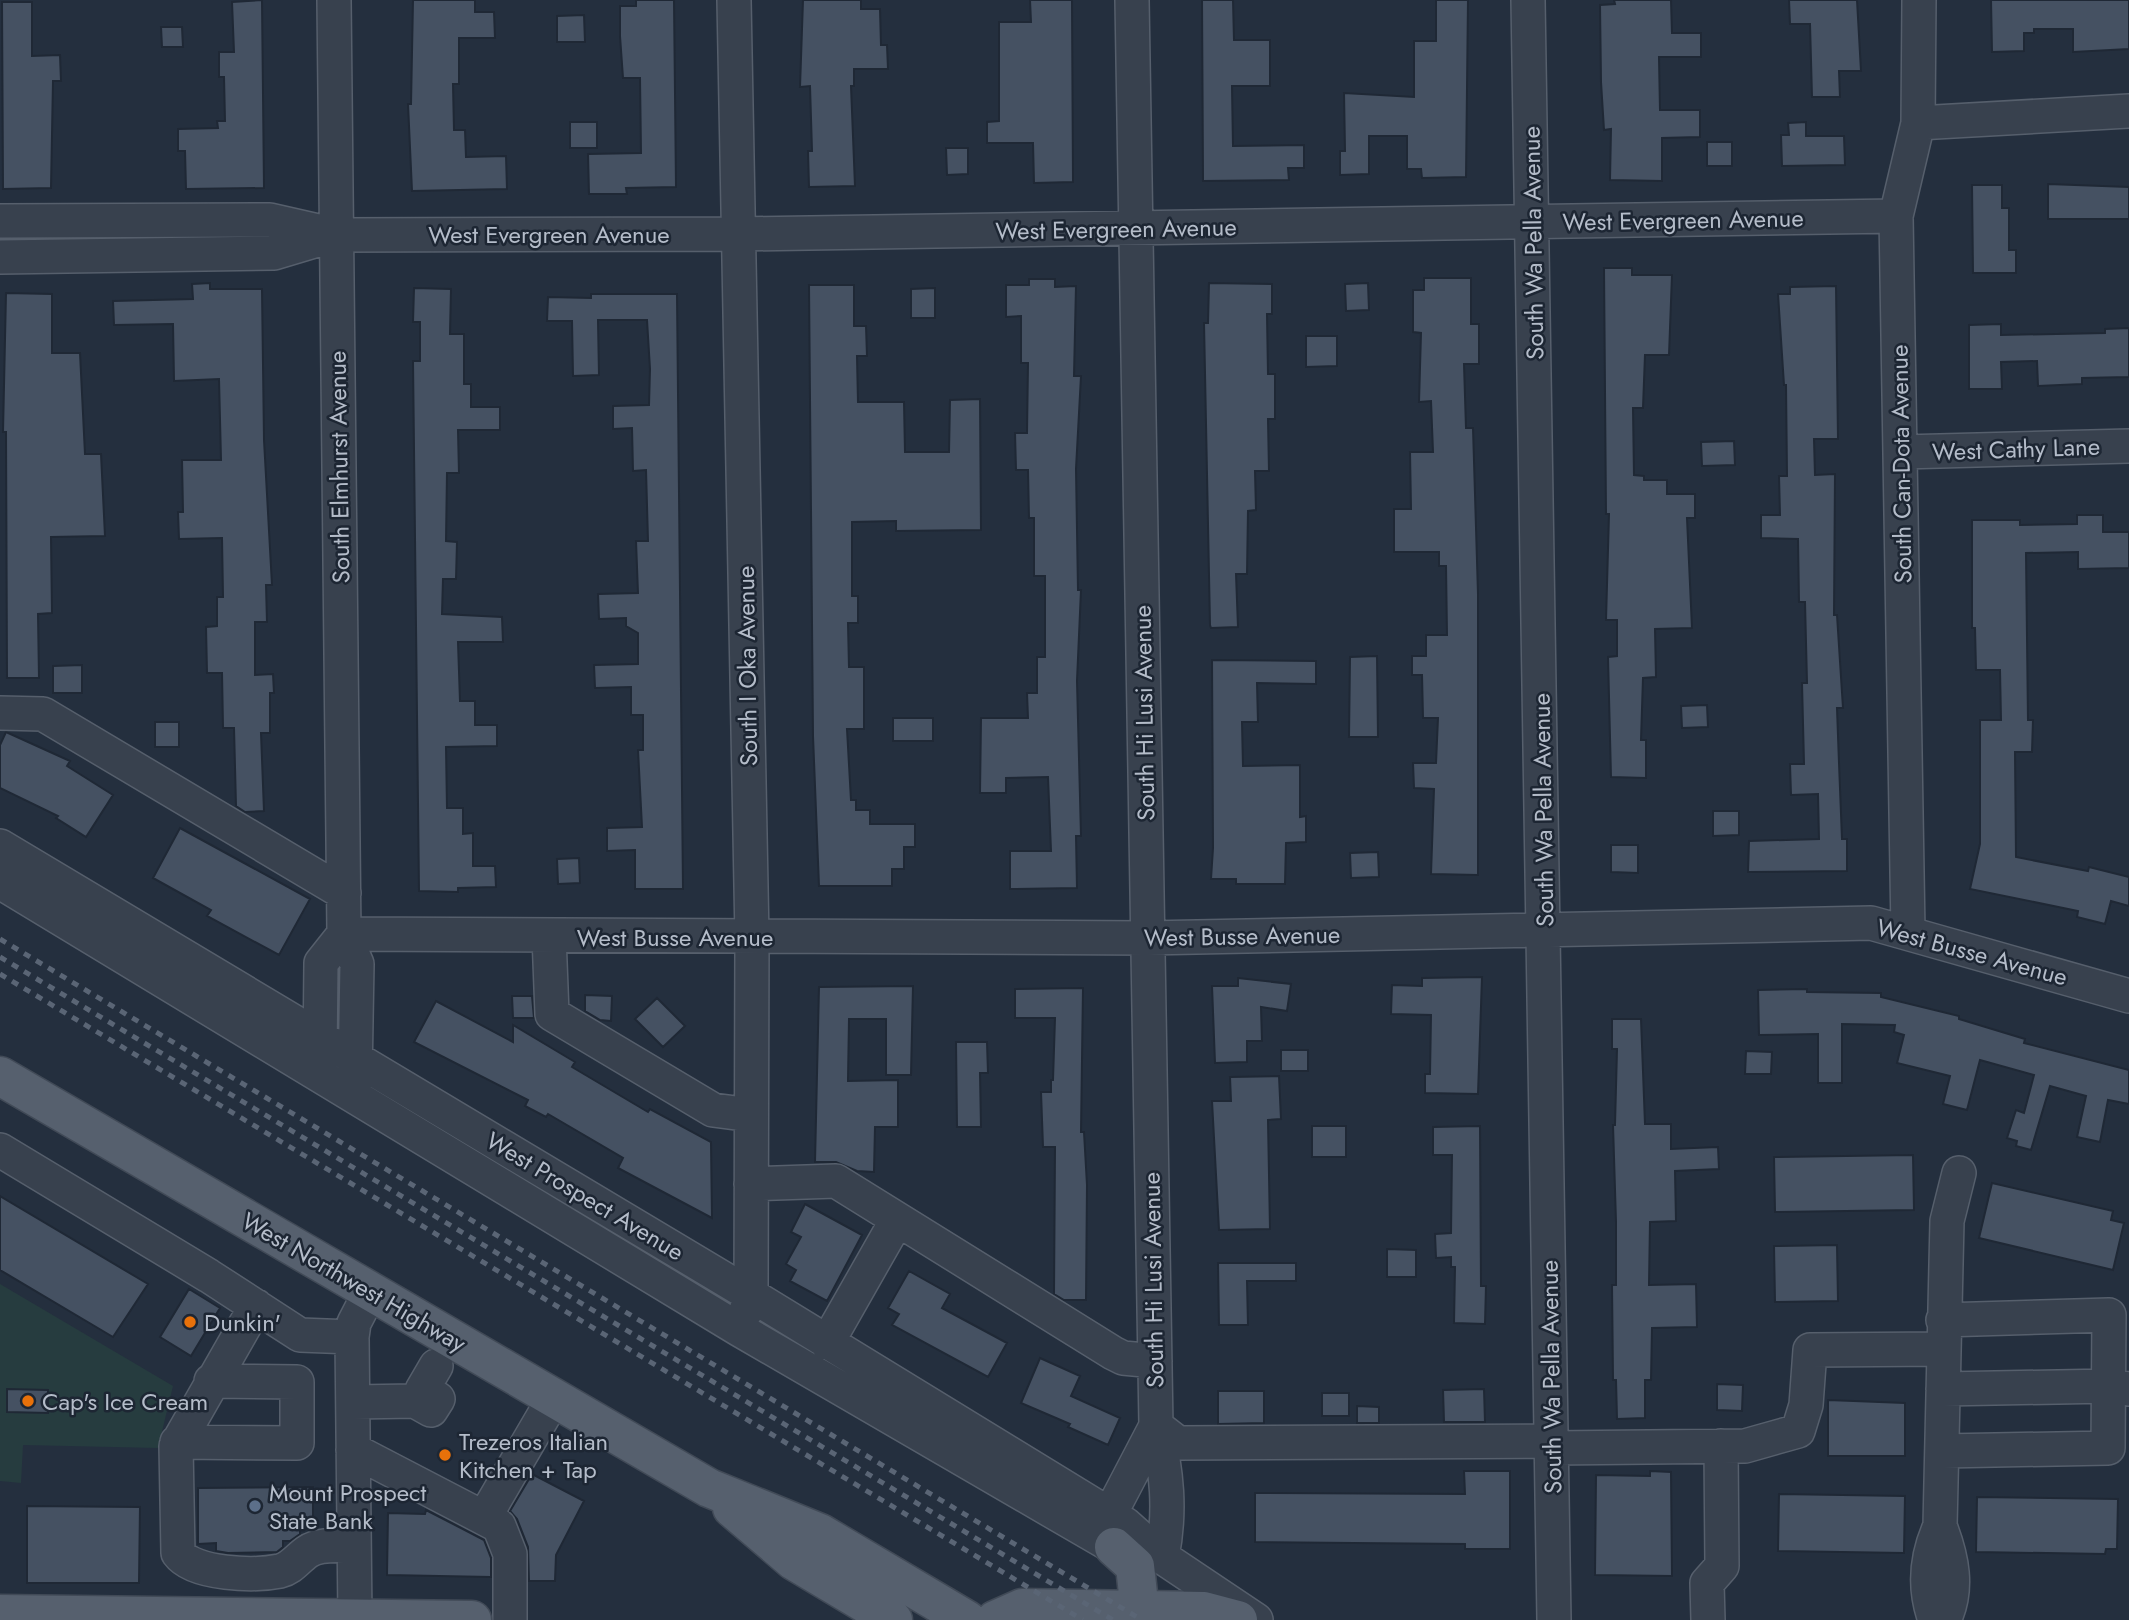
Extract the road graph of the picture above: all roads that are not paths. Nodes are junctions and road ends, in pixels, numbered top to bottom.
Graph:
1 (334, 0) edge
2 (734, 0) edge
3 (1132, 0) edge
4 (1528, 0) edge
5 (1919, 0) edge
6 (2129, 111) edge
7 (1918, 123) junction
8 (1896, 216) junction
9 (0, 221) edge
10 (1533, 223) junction
11 (1138, 228) junction
12 (739, 234) junction
13 (336, 235) junction
14 (0, 257) edge
15 (2129, 446) edge
16 (1902, 452) junction
17 (0, 713) edge
18 (0, 846) edge
19 (0, 882) edge
20 (344, 893) junction
21 (1545, 928) junction
22 (1908, 931) junction
23 (344, 934) junction
24 (549, 936) junction
25 (752, 937) junction
26 (1147, 938) junction
27 (2129, 996) edge
28 (319, 1037) junction
29 (355, 1059) junction
30 (320, 1074) junction
31 (0, 1076) edge
32 (354, 1094) junction
33 (751, 1115) junction
34 (0, 1150) edge
35 (1959, 1173) dead end
36 (751, 1184) junction
37 (897, 1220) junction
38 (370, 1292) junction
39 (751, 1295) junction
40 (256, 1306) junction
41 (740, 1330) junction
42 (297, 1333) junction
43 (1943, 1334) junction
44 (352, 1337) junction
45 (827, 1343) junction
46 (1154, 1361) junction
47 (211, 1381) junction
48 (297, 1382) junction
49 (424, 1386) dead end
50 (2120, 1387) edge
51 (1943, 1389) junction
52 (554, 1398) junction
53 (353, 1402) junction
54 (1156, 1426) junction
55 (176, 1444) junction
56 (1552, 1445) junction
57 (1721, 1446) junction
58 (353, 1450) junction
59 (1942, 1451) junction
60 (709, 1488) junction
61 (484, 1518) junction
62 (1940, 1526) junction
63 (1112, 1531) junction
64 (354, 1546) junction
65 (1162, 1557) junction
66 (1130, 1609) junction
67 (0, 1614) edge
68 (212, 1619) edge
69 (355, 1619) edge
70 (472, 1620) edge
71 (510, 1620) edge
72 (893, 1620) edge
73 (967, 1620) edge
74 (995, 1620) edge
75 (1238, 1620) edge
76 (1256, 1620) edge
77 (1554, 1620) edge
78 (1709, 1620) edge
79 (1935, 1620) edge
80 (1944, 1620) edge

1 - 13 street, South Elmhurst Avenue
2 - 12 street, South I Oka Avenue
3 - 11 street, South Hi Lusi Avenue
4 - 10 street, South Wa Pella Avenue
5 - 7 street, South Can-Dota Avenue
6 - 7 street
7 - 8 street, South Can-Dota Avenue
8 - 10 street, West Evergreen Avenue
8 - 16 street, South Can-Dota Avenue
9 - 13 street, West Evergreen Avenue
10 - 11 street, West Evergreen Avenue
10 - 21 street, South Wa Pella Avenue
11 - 12 street, West Evergreen Avenue
11 - 26 street, South Hi Lusi Avenue
12 - 13 street, West Evergreen Avenue
12 - 25 street, South I Oka Avenue
13 - 14 street, West Evergreen Avenue
13 - 20 street, South Elmhurst Avenue
15 - 16 street, West Cathy Lane
16 - 22 street, South Can-Dota Avenue
17 - 20 street
18 - 28 street, West Prospect Avenue
19 - 30 street, West Prospect Avenue
20 - 23 street, South Elmhurst Avenue
21 - 22 street, West Busse Avenue
21 - 26 street, West Busse Avenue
21 - 56 street, South Wa Pella Avenue
22 - 27 street, West Busse Avenue
23 - 24 street, West Busse Avenue
23 - 28 street
23 - 29 street, South Elmhurst Avenue
24 - 25 street, West Busse Avenue
24 - 33 street
25 - 26 street, West Busse Avenue
25 - 33 street, South I Oka Avenue
26 - 46 street, South Hi Lusi Avenue
28 - 29 street, West Prospect Avenue
28 - 30 street
29 - 32 street, South Elmhurst Avenue
29 - 39 street, West Prospect Avenue
30 - 32 street, West Prospect Avenue
31 - 38 main road, West Northwest Highway
32 - 41 street, West Prospect Avenue
33 - 36 street, South I Oka Avenue
34 - 40 street
35 - 43 street
36 - 37 street
36 - 39 street, South I Oka Avenue
37 - 45 street
37 - 46 street
38 - 44 street
38 - 52 main road, West Northwest Highway
39 - 41 street, South I Oka Avenue
39 - 45 street, West Prospect Avenue
40 - 42 street
40 - 47 street
41 - 63 street, West Prospect Avenue
42 - 44 street
42 - 48 street
43 - 50 street
43 - 51 street
43 - 57 street
44 - 53 street
45 - 63 street, West Prospect Avenue
46 - 54 street, South Hi Lusi Avenue
47 - 48 street
47 - 55 street
48 - 55 street
49 - 53 street
50 - 51 street
50 - 59 street
51 - 59 street
52 - 60 main road, West Northwest Highway
52 - 61 street
53 - 58 street
54 - 56 street
54 - 63 street, South Hi Lusi Avenue
54 - 65 street, South Hi Lusi Avenue
55 - 64 street
56 - 57 street
56 - 77 street, South Wa Pella Avenue
57 - 78 street
58 - 61 street
58 - 64 street
59 - 62 street
60 - 72 main road, West Northwest Highway
60 - 73 main road, West Northwest Highway
61 - 71 street
62 - 79 street
62 - 80 street
63 - 65 street, West Prospect Avenue
63 - 66 main road
64 - 69 street
65 - 76 street, West Prospect Avenue
66 - 74 main road
66 - 75 main road
67 - 68 main road
68 - 69 main road
69 - 70 main road

